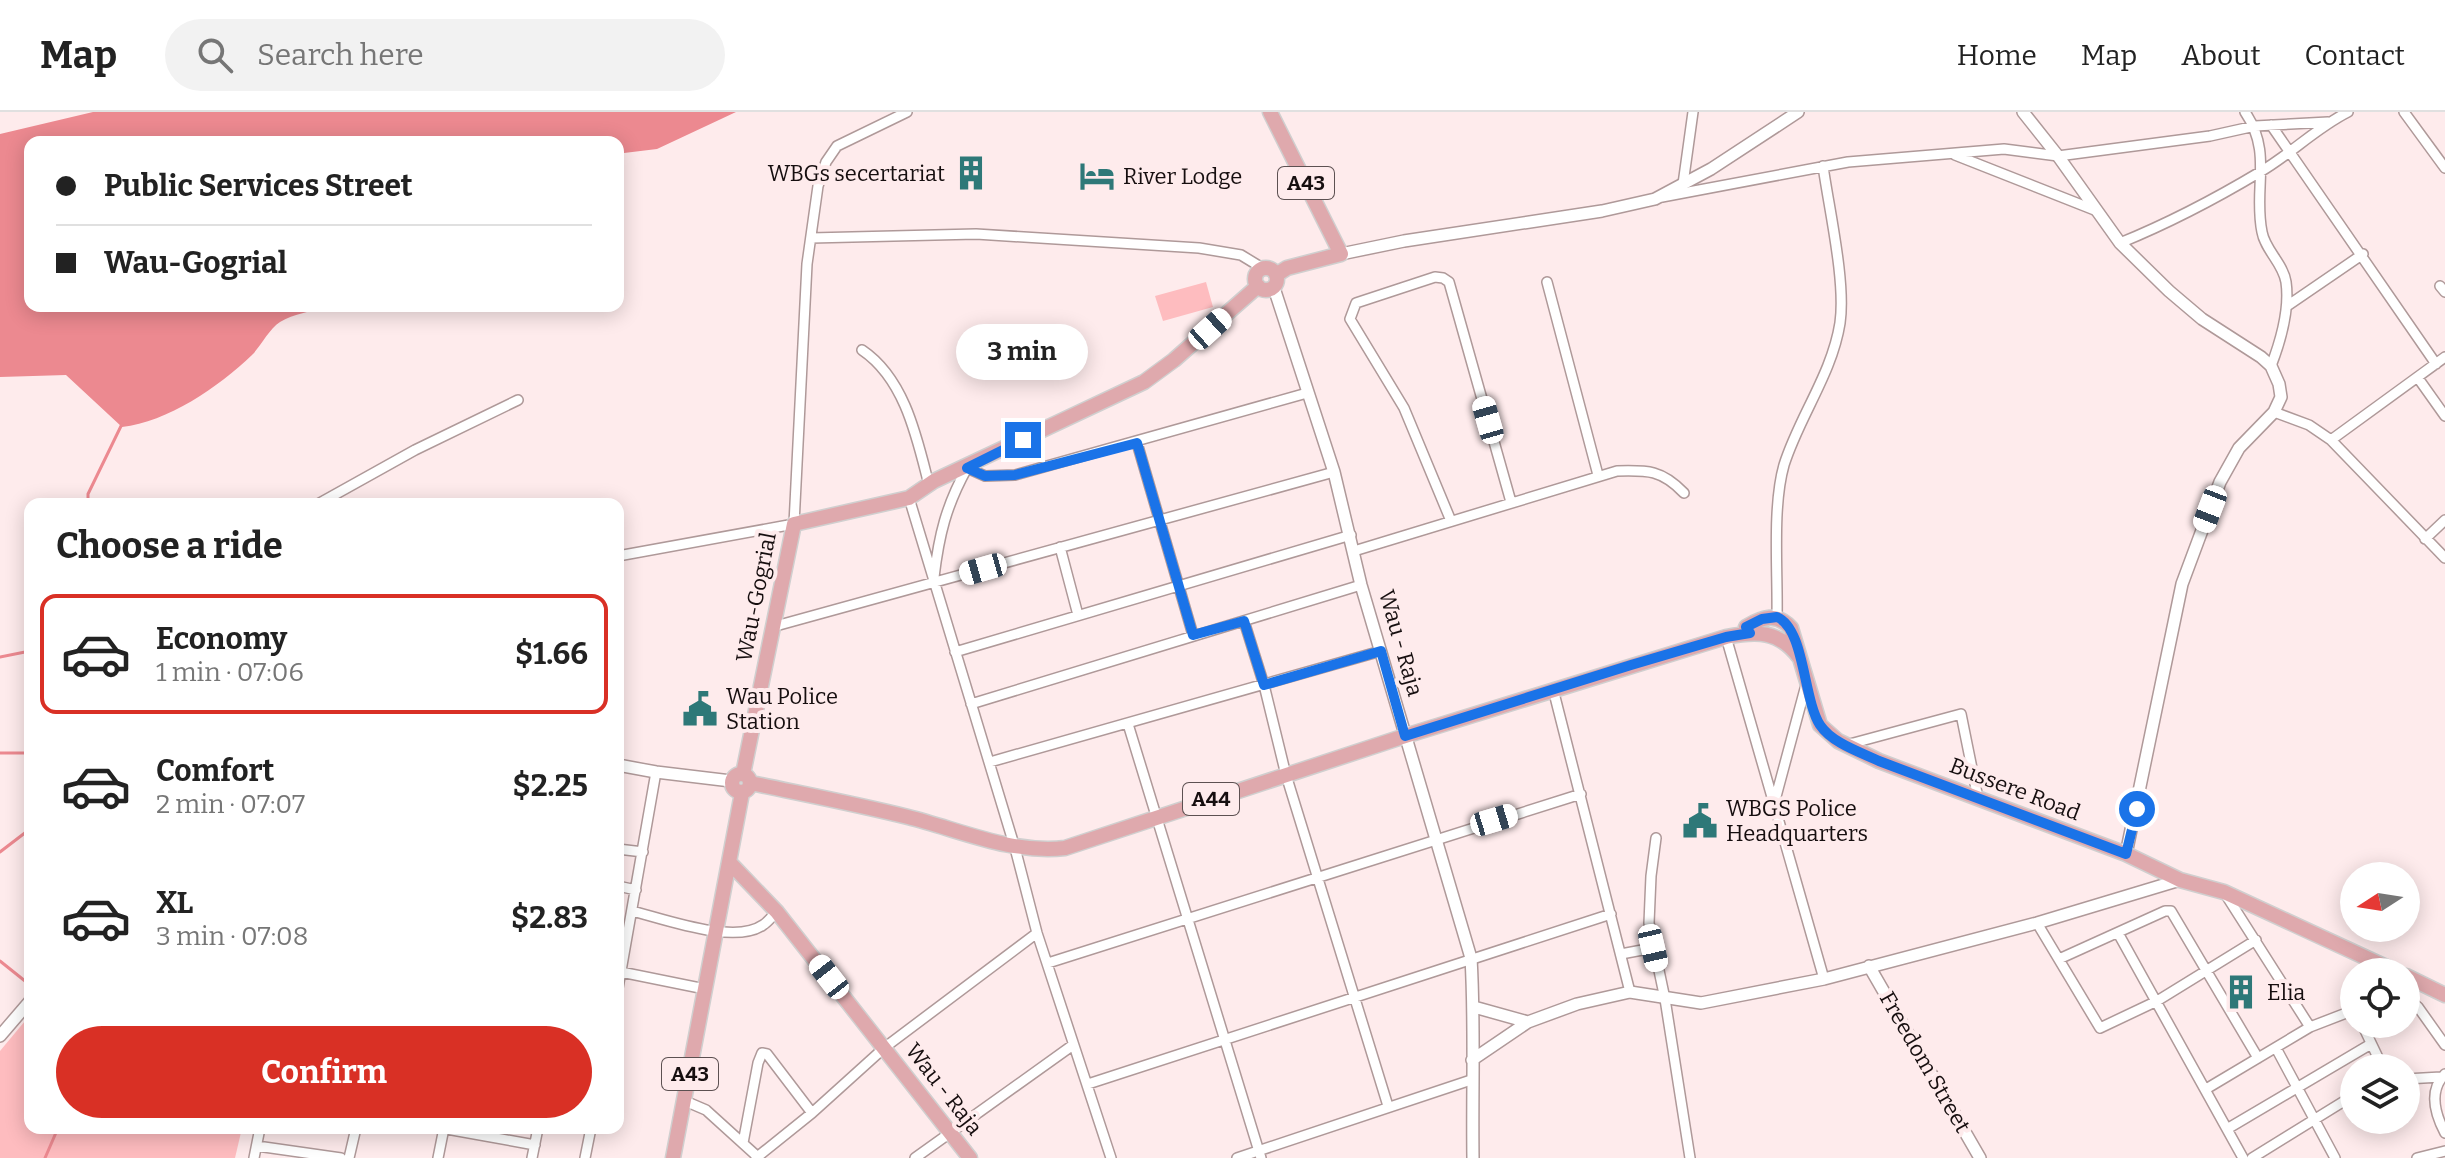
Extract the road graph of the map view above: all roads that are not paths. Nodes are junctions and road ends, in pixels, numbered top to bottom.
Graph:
1 (907, 112) edge
2 (1270, 112) edge
3 (1692, 112) edge
4 (1798, 112) edge
5 (2023, 112) edge
6 (2245, 112) edge
7 (2348, 112) edge
8 (2404, 112) edge
9 (2328, 122) junction
10 (2271, 125) junction
11 (2255, 126) junction
12 (2290, 151) junction
13 (1951, 153) junction
14 (2058, 156) junction
15 (1823, 166) junction
16 (2445, 168) edge
17 (2262, 171) junction
18 (1683, 184) junction
19 (1655, 199) junction
20 (2098, 211) junction
21 (811, 238) junction
22 (2120, 243) junction
23 (1341, 254) junction
24 (2363, 254) junction
25 (1271, 277) junction
26 (1547, 282) dead end
27 (2287, 306) junction
28 (862, 350) dead end
29 (2441, 360) edge
30 (2271, 366) junction
31 (2418, 378) junction
32 (1307, 393) junction
33 (518, 400) dead end
34 (2274, 412) junction
35 (2445, 416) edge
36 (2331, 440) junction
37 (1137, 443) junction
38 (967, 468) junction
39 (1334, 472) junction
40 (1598, 475) junction
41 (929, 485) junction
42 (1684, 493) dead end
43 (329, 498) edge
44 (909, 498) junction
45 (1511, 502) junction
46 (1159, 520) junction
47 (2445, 520) edge
48 (1451, 521) junction
49 (794, 524) junction
50 (1351, 535) junction
51 (2425, 539) junction
52 (1060, 547) junction
53 (1354, 551) junction
54 (624, 555) edge
55 (2445, 558) edge
56 (933, 583) junction
57 (1179, 585) junction
58 (1361, 585) junction
59 (1078, 615) junction
60 (1777, 617) junction
61 (1244, 621) junction
62 (772, 627) junction
63 (1750, 633) junction
64 (1193, 635) junction
65 (1726, 637) junction
66 (1381, 651) junction
67 (955, 652) junction
68 (1799, 657) junction
69 (1807, 684) junction
70 (1264, 685) junction
71 (1553, 689) junction
72 (971, 704) junction
73 (1128, 724) junction
74 (1405, 736) junction
75 (1846, 745) junction
76 (990, 762) junction
77 (624, 766) edge
78 (656, 772) junction
79 (1286, 775) junction
80 (742, 782) junction
81 (1581, 794) junction
82 (1978, 798) junction
83 (1774, 804) junction
84 (1156, 817) junction
85 (1437, 838) junction
86 (1656, 838) dead end
87 (1015, 848) junction
88 (624, 850) edge
89 (643, 852) junction
90 (2126, 854) junction
91 (730, 863) junction
92 (1320, 877) junction
93 (2180, 880) junction
94 (624, 887) edge
95 (636, 890) junction
96 (2224, 892) junction
97 (632, 911) junction
98 (777, 912) junction
99 (1611, 914) junction
100 (1186, 919) junction
101 (2037, 923) junction
102 (717, 931) junction
103 (1037, 933) junction
104 (2118, 933) junction
105 (2256, 940) junction
106 (1653, 948) junction
107 (1621, 954) junction
108 (624, 955) edge
109 (1471, 958) junction
110 (2367, 958) edge
111 (2059, 959) junction
112 (1048, 963) junction
113 (1869, 966) junction
114 (2208, 971) junction
115 (624, 973) edge
116 (1824, 979) junction
117 (2420, 983) edge
118 (705, 989) junction
119 (1630, 992) junction
120 (2445, 995) edge
121 (1355, 996) junction
122 (1665, 999) junction
123 (2157, 1001) junction
124 (1474, 1007) junction
125 (24, 1008) edge
126 (2420, 1010) edge
127 (2340, 1015) edge
128 (1528, 1022) junction
129 (2310, 1027) junction
130 (0, 1036) edge
131 (2368, 1038) edge
132 (1223, 1040) junction
133 (2371, 1044) junction
134 (1073, 1045) junction
135 (2445, 1045) edge
136 (884, 1048) junction
137 (2276, 1048) junction
138 (2376, 1054) edge
139 (2258, 1058) junction
140 (1472, 1060) junction
141 (2443, 1076) edge
142 (2420, 1078) edge
143 (1471, 1080) junction
144 (1088, 1084) junction
145 (2298, 1086) junction
146 (2206, 1089) junction
147 (685, 1101) junction
148 (2340, 1104) edge
149 (1388, 1106) junction
150 (812, 1113) junction
151 (2316, 1120) junction
152 (2227, 1129) junction
153 (950, 1133) junction
154 (2445, 1133) edge
155 (259, 1134) edge
156 (355, 1134) edge
157 (442, 1134) edge
158 (475, 1134) edge
159 (537, 1134) edge
160 (590, 1134) edge
161 (743, 1143) junction
162 (2327, 1143) junction
163 (535, 1145) junction
164 (257, 1146) junction
165 (2445, 1151) edge
166 (1260, 1154) edge
167 (758, 1157) edge
168 (254, 1158) edge
169 (341, 1158) edge
170 (349, 1158) edge
171 (438, 1158) edge
172 (532, 1158) edge
173 (585, 1158) edge
174 (673, 1158) edge
175 (915, 1158) edge
176 (970, 1158) edge
177 (1111, 1158) edge
178 (1237, 1158) edge
179 (1473, 1158) edge
180 (1690, 1158) edge
181 (1980, 1158) edge
182 (2243, 1158) edge
183 (2252, 1158) edge
184 (2325, 1158) edge
185 (2335, 1158) edge
186 (2417, 1158) edge

1 - 21 street
2 - 23 main road, A43
3 - 18 street
4 - 18 street
5 - 14 street
6 - 11 street
7 - 9 street
8 - 16 street
9 - 10 street
9 - 12 street
10 - 11 street
10 - 12 street
11 - 14 street
11 - 17 street
12 - 17 street
12 - 24 street
13 - 14 street
13 - 15 street
13 - 20 street
14 - 20 street
15 - 19 street
15 - 60 street
17 - 22 street
17 - 27 street
18 - 19 street
19 - 23 street
20 - 22 street
21 - 25 street
21 - 49 street
22 - 30 street
23 - 25 main road
24 - 27 street
24 - 29 street
25 - 32 street, Wau - Raja
25 - 38 main road, Wau-Gogrial
26 - 40 street
27 - 30 street
28 - 41 street
29 - 31 street
30 - 34 street
31 - 35 street
31 - 36 street
32 - 37 street
32 - 39 street, Wau - Raja
33 - 43 street
34 - 36 street
34 - 90 street
36 - 51 street
37 - 38 street
37 - 46 street
38 - 41 main road, Wau-Gogrial
38 - 56 street
39 - 46 street
39 - 50 street, Wau - Raja
40 - 42 street
40 - 45 street
41 - 44 main road, Wau-Gogrial
44 - 49 main road, Wau-Gogrial
44 - 56 street
45 - 48 street
45 - 48 street
46 - 52 street
46 - 57 street
47 - 51 street
48 - 53 street
49 - 54 street
49 - 62 main road, Wau-Gogrial / A43
50 - 53 street, Wau - Raja
50 - 57 street
51 - 55 street
52 - 56 street
52 - 59 street
53 - 58 street, Wau - Raja
56 - 62 street
56 - 67 street
57 - 59 street
57 - 64 street
58 - 61 street
58 - 66 street, Wau - Raja
59 - 67 street
60 - 63 main road, A44
60 - 68 main road, Bussere Road
61 - 64 street
61 - 70 street
62 - 80 main road, Wau-Gogrial / A43
63 - 65 main road, A44
63 - 68 main road, A44
64 - 72 street
65 - 71 main road, A44
65 - 83 street
66 - 70 street
66 - 74 street, Wau - Raja
67 - 72 street
68 - 69 main road, Bussere Road
69 - 75 main road, Bussere Road
69 - 83 street
70 - 73 street
70 - 79 street
71 - 74 main road, A44
71 - 81 street
72 - 76 street
73 - 76 street
73 - 84 street
74 - 79 main road, A44
74 - 85 street, Wau - Raja
75 - 82 main road, Bussere Road
75 - 82 street
76 - 87 street
77 - 78 street
78 - 80 street
78 - 89 street
79 - 84 main road, A44
79 - 92 street
80 - 87 main road, A44
80 - 91 main road, Wau-Gogrial / A43
81 - 85 street
81 - 99 street
82 - 90 main road, Bussere Road
83 - 116 street
84 - 87 main road, A44
84 - 100 street
85 - 92 street
85 - 109 street, Wau - Raja
86 - 106 street
87 - 103 street
88 - 89 street
89 - 95 street
90 - 93 main road, Bussere Road
91 - 98 main road, Wau - Raja
91 - 102 main road, Wau-Gogrial / A43
92 - 100 street
92 - 121 street
93 - 96 main road, Bussere Road
93 - 101 street
94 - 95 street
95 - 97 street
96 - 105 street
96 - 110 main road, Bussere Road
97 - 102 street
97 - 108 street
98 - 102 street
98 - 136 main road, Wau - Raja
99 - 107 street
99 - 109 street
100 - 112 street
100 - 132 street
101 - 111 street
101 - 113 street
102 - 118 main road, Wau-Gogrial / A43
103 - 112 street
103 - 136 street
104 - 111 street
104 - 114 street
104 - 123 street
105 - 114 street
105 - 129 street
106 - 107 street
106 - 122 street
107 - 119 street
109 - 121 street
109 - 124 street, Wau - Raja
111 - 123 street
112 - 134 street
113 - 116 street
113 - 181 street, Freedom Street
114 - 123 street
114 - 139 street
115 - 118 street
116 - 122 street
117 - 120 main road
118 - 147 main road, Wau-Gogrial / A43
119 - 122 street
119 - 128 street
121 - 132 street
121 - 149 street
122 - 180 street
123 - 146 street
124 - 128 street
124 - 140 street, Wau - Raja
125 - 130 street
126 - 135 street
127 - 129 street
128 - 140 street
129 - 137 street
131 - 133 street
132 - 144 street
132 - 166 street
133 - 138 street
133 - 145 street
134 - 144 street
134 - 153 street
136 - 150 street
136 - 153 main road, Wau - Raja
137 - 139 street
137 - 145 street
139 - 146 street
140 - 143 street, Wau - Raja
141 - 142 street
141 - 154 street
143 - 149 street
143 - 179 street, Wau - Raja
144 - 177 street
145 - 151 street
145 - 152 street
146 - 152 street
147 - 161 street
147 - 174 main road, Wau-Gogrial / A43
148 - 151 street
149 - 166 street
150 - 161 street
150 - 167 street
151 - 162 street
151 - 183 street
152 - 182 street
153 - 175 street
153 - 176 main road, Wau - Raja
155 - 164 street
156 - 170 street
157 - 171 street
158 - 163 street
159 - 163 street
160 - 173 street
161 - 167 street
162 - 184 street
162 - 185 street
163 - 172 street
164 - 168 street
164 - 169 street
165 - 186 street
166 - 178 street

